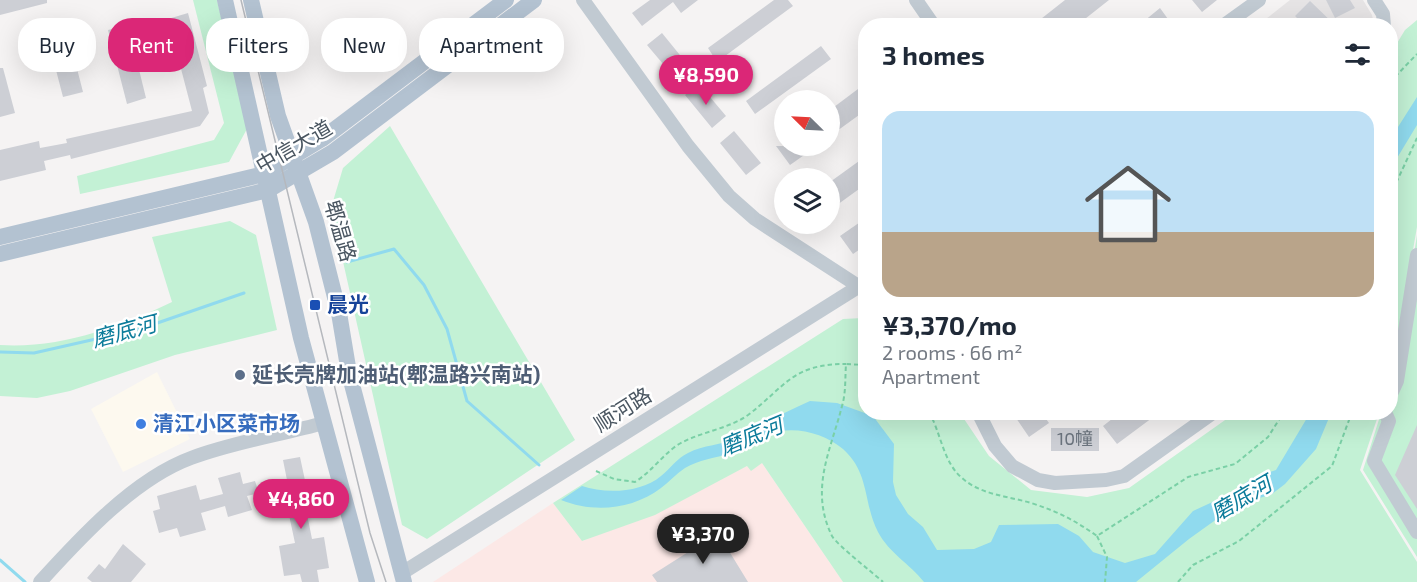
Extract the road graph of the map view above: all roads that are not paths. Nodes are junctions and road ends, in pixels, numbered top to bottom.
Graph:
1 (225, 0) edge
2 (250, 0) edge
3 (506, 0) edge
4 (534, 0) edge
5 (583, 0) edge
6 (916, 0) edge
7 (1259, 0) edge
8 (1374, 0) edge
9 (928, 18) edge
10 (1234, 18) edge
11 (1383, 18) edge
12 (295, 165) junction
13 (264, 174) junction
14 (268, 190) junction
15 (0, 237) edge
16 (0, 254) edge
17 (1417, 255) edge
18 (858, 282) edge
19 (858, 290) edge
20 (1398, 375) edge
21 (982, 420) edge
22 (1203, 420) edge
23 (1389, 420) edge
24 (324, 423) junction
25 (1417, 532) edge
26 (44, 577) edge
27 (403, 578) edge
28 (367, 582) edge

1 - 13 main road
2 - 12 main road, 郫温路
3 - 12 main road, 中信大道
4 - 12 main road, 中信大道
5 - 18 street
6 - 9 street
7 - 10 street
8 - 11 street
12 - 13 main road, 中信大道
12 - 14 main road, 中信大道
12 - 27 main road, 郫温路
13 - 14 main road
13 - 15 main road, 中信大道
14 - 16 main road, 中信大道
14 - 24 main road
17 - 20 street
19 - 27 street, 顺河路
21 - 22 street
23 - 25 street
24 - 26 street
24 - 28 main road

